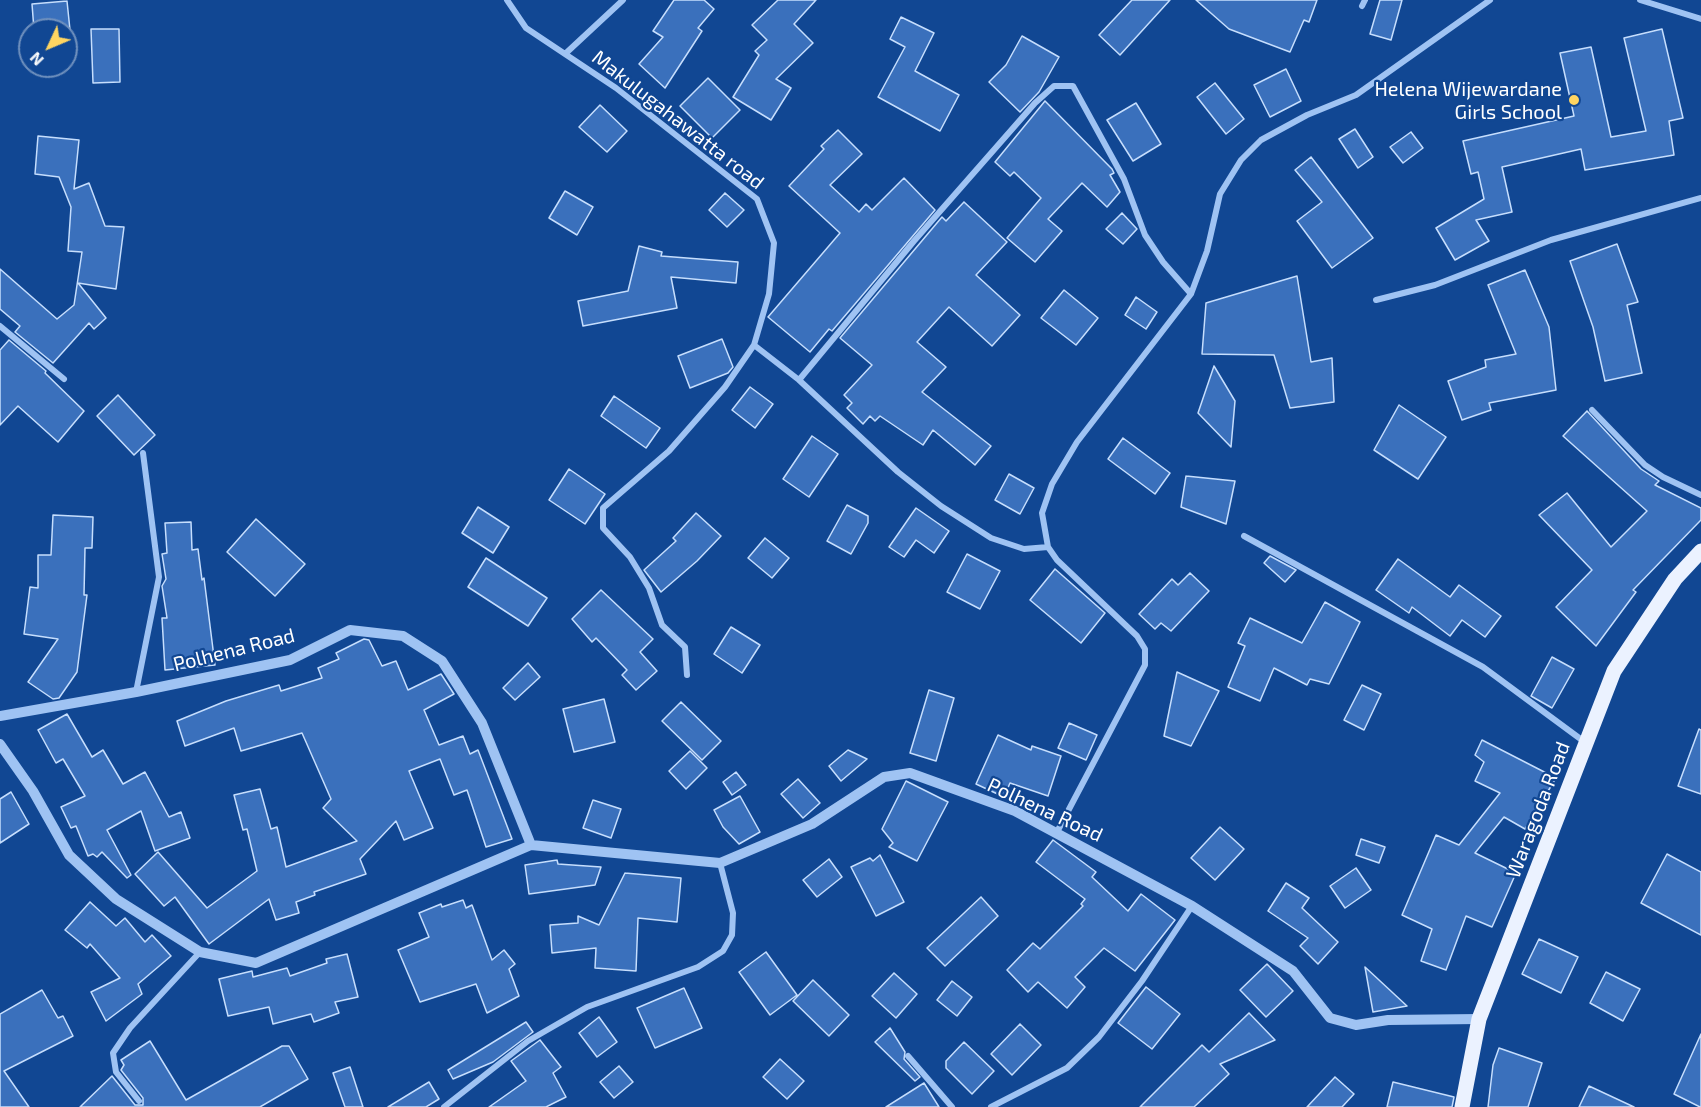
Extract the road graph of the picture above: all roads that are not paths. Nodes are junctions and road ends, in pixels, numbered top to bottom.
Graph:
1 (507, 0) edge
2 (623, 0) edge
3 (1490, 0) edge
4 (1640, 0) edge
5 (1701, 19) edge
6 (565, 54) junction
7 (1701, 198) edge
8 (1191, 294) junction
9 (1376, 300) dead end
10 (0, 326) edge
11 (754, 345) junction
12 (64, 379) dead end
13 (799, 380) junction
14 (1592, 410) dead end
15 (143, 453) dead end
16 (1701, 495) edge
17 (1244, 536) dead end
18 (1048, 547) junction
19 (1701, 551) edge
20 (687, 675) dead end
21 (136, 692) junction
22 (0, 716) edge
23 (0, 744) edge
24 (1586, 744) junction
25 (1057, 832) junction
26 (531, 845) junction
27 (720, 863) junction
28 (1192, 906) junction
29 (200, 952) junction
30 (1479, 1019) junction
31 (908, 1056) dead end
32 (139, 1101) dead end
33 (444, 1107) edge
34 (952, 1107) edge
35 (991, 1107) edge
36 (1462, 1107) edge

1 - 6 street, Makulugahawatta road
2 - 6 street
3 - 8 street
4 - 5 street
6 - 11 street, Makulugahawatta road
7 - 9 street
8 - 13 street
8 - 18 street
10 - 12 street
11 - 13 street
11 - 20 street, Makulugahawatta road
13 - 18 street
14 - 16 street
15 - 21 street
17 - 24 street
18 - 25 street
19 - 24 main road, Waragoda Road
21 - 22 street, Polhena Road
21 - 26 street, Polhena Road
23 - 29 street, Polhena Road
24 - 30 main road, Waragoda Road
25 - 27 street, Polhena Road
25 - 28 street, Polhena Road
26 - 27 street, Polhena Road
26 - 29 street, Polhena Road
27 - 33 street
28 - 30 street, Polhena Road
28 - 35 street
29 - 32 street
30 - 36 main road, Waragoda Road
31 - 34 street

